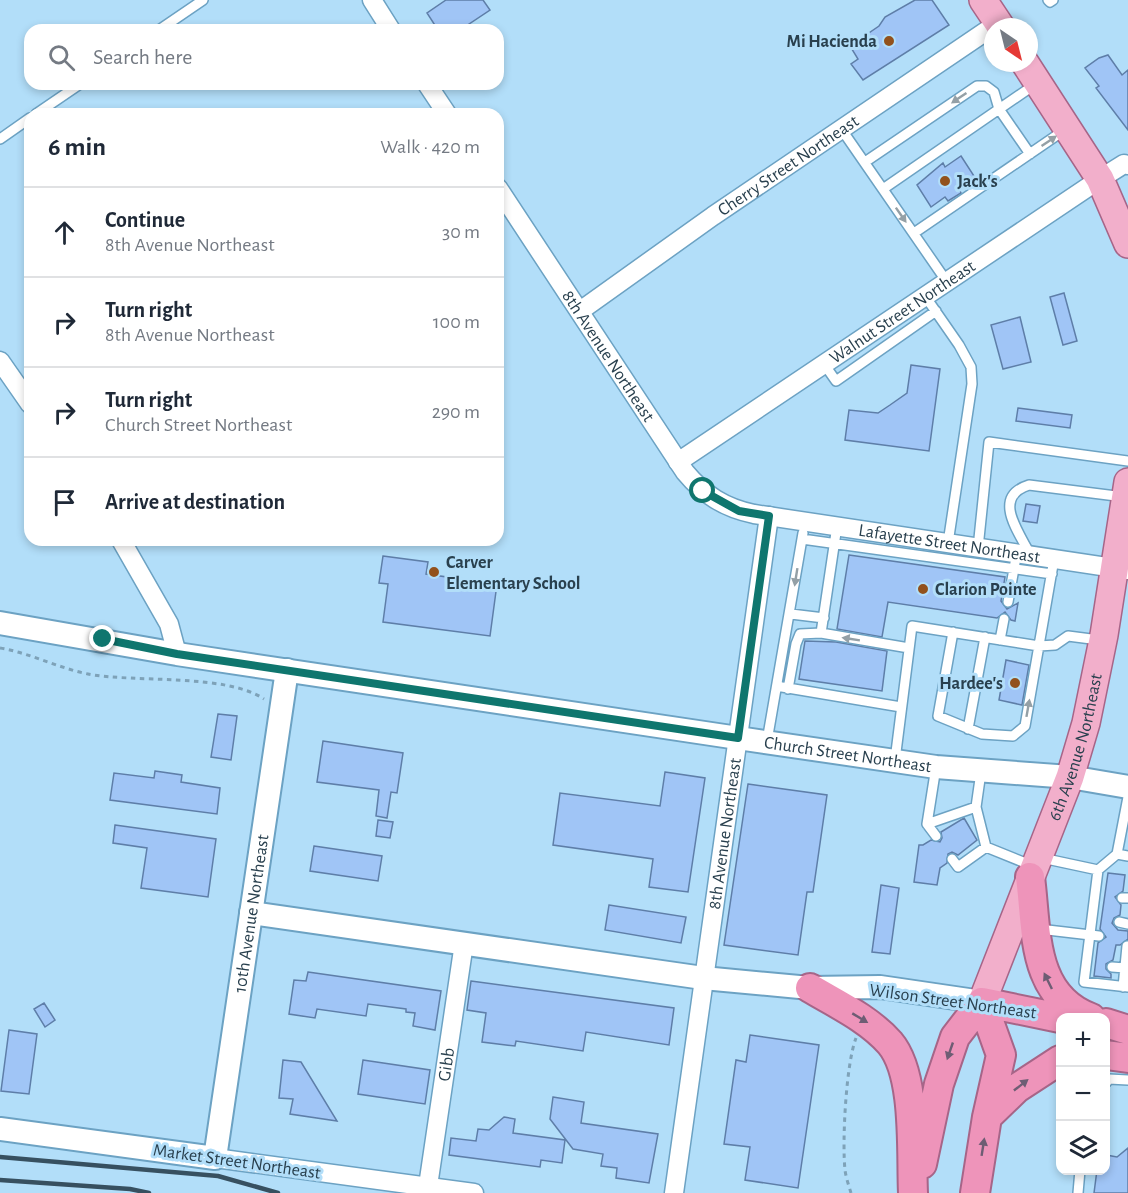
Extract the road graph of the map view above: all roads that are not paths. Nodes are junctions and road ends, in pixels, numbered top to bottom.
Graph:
1 (204, 0) edge
2 (372, 0) edge
3 (983, 0) edge
4 (995, 18) edge
5 (168, 24) edge
6 (387, 24) edge
7 (984, 36) edge
8 (1031, 73) edge
9 (71, 90) edge
10 (431, 90) edge
11 (45, 108) edge
12 (443, 108) edge
13 (999, 109) junction
14 (24, 122) edge
15 (1068, 128) junction
16 (842, 129) junction
17 (0, 139) edge
18 (1030, 154) junction
19 (865, 162) junction
20 (1128, 165) edge
21 (1100, 178) junction
22 (883, 189) junction
23 (504, 197) edge
24 (914, 233) junction
25 (1128, 244) edge
26 (947, 282) junction
27 (931, 304) junction
28 (580, 311) junction
29 (0, 361) edge
30 (24, 395) edge
31 (1128, 461) edge
32 (678, 462) junction
33 (1127, 490) edge
34 (769, 516) junction
35 (803, 530) junction
36 (836, 535) junction
37 (948, 543) junction
38 (124, 546) edge
39 (978, 548) junction
40 (1021, 560) junction
41 (1053, 566) junction
42 (1121, 569) edge
43 (1008, 602) dead end
44 (790, 614) junction
45 (824, 618) junction
46 (1004, 619) dead end
47 (0, 623) edge
48 (953, 632) junction
49 (821, 633) junction
50 (985, 637) junction
51 (1000, 640) junction
52 (1103, 640) junction
53 (1039, 646) junction
54 (909, 648) junction
55 (177, 654) junction
56 (287, 670) junction
57 (776, 686) junction
58 (788, 689) junction
59 (902, 706) junction
60 (968, 729) junction
61 (738, 738) junction
62 (767, 742) junction
63 (895, 760) junction
64 (936, 767) junction
65 (981, 772) junction
66 (1070, 777) junction
67 (1128, 787) edge
68 (1128, 798) edge
69 (976, 807) junction
70 (927, 824) junction
71 (936, 836) dead end
72 (986, 847) junction
73 (964, 850) dead end
74 (1117, 854) junction
75 (1128, 856) edge
76 (970, 858) junction
77 (952, 859) dead end
78 (1035, 867) junction
79 (1098, 870) junction
80 (1095, 894) junction
81 (1105, 895) dead end
82 (251, 913) junction
83 (1037, 929) junction
84 (1094, 936) junction
85 (464, 943) junction
86 (1127, 946) edge
87 (1112, 967) dead end
88 (1125, 968) junction
89 (704, 978) junction
90 (1125, 987) edge
91 (810, 988) junction
92 (982, 1002) junction
93 (1081, 1013) edge
94 (1056, 1016) edge
95 (1110, 1025) edge
96 (1128, 1030) edge
97 (1110, 1056) edge
98 (1128, 1058) edge
99 (1056, 1063) edge
100 (1110, 1079) edge
101 (1128, 1080) edge
102 (987, 1117) junction
103 (0, 1129) edge
104 (215, 1158) junction
105 (1080, 1175) edge
106 (428, 1186) junction
107 (474, 1193) edge
108 (674, 1193) edge
109 (915, 1193) edge
110 (975, 1193) edge
111 (1078, 1193) edge

1 - 5 lane
2 - 6 street
3 - 4 main road
7 - 16 street, Cherry Street Northeast
8 - 13 lane
8 - 15 main road
9 - 11 lane
10 - 12 street
13 - 18 lane
13 -> 19 lane
13 - 22 lane
14 - 17 lane
18 -> 15 lane
15 - 21 main road
16 - 19 lane
16 - 28 street, Cherry Street Northeast
18 - 24 lane
19 - 22 lane
20 - 21 street, Walnut Street Northeast
21 - 25 main road
21 - 26 street, Walnut Street Northeast
22 -> 24 lane
23 - 28 street, 8th Avenue Northeast
24 - 26 lane
26 - 27 street, Walnut Street Northeast
27 - 32 street, Walnut Street Northeast
27 - 37 lane
28 - 32 street, 8th Avenue Northeast
29 - 30 street
31 - 39 lane
32 - 34 street, 8th Avenue Northeast
33 - 40 lane
33 - 42 main road, 6th Avenue Northeast
34 - 35 street, Lafayette Street Northeast
34 - 61 street, 8th Avenue Northeast
35 - 36 street, Lafayette Street Northeast
35 -> 44 lane
36 - 37 street, Lafayette Street Northeast
36 - 40 lane
36 - 45 lane
37 - 39 street, Lafayette Street Northeast
38 - 55 street
39 - 40 street, Lafayette Street Northeast
40 - 41 street, Lafayette Street Northeast
40 - 43 lane
41 - 42 street, Lafayette Street Northeast
41 - 53 lane
42 - 52 main road, 6th Avenue Northeast
44 - 45 lane
44 - 57 lane
45 - 49 lane
46 - 51 lane
47 - 55 street, Church Street Northeast
48 - 50 lane
48 - 54 lane
48 - 60 lane
54 -> 49 lane
49 - 58 lane
50 - 51 lane
50 - 60 lane
51 - 53 lane
52 - 53 lane
52 - 66 main road, 6th Avenue Northeast
60 -> 53 lane
54 - 59 lane
55 - 56 street, Church Street Northeast
56 - 61 street, Church Street Northeast
56 - 82 street, 10th Avenue Northeast
57 - 58 lane
57 - 62 lane
58 - 59 lane
59 - 63 lane
61 - 62 street, Church Street Northeast
61 - 89 street, 8th Avenue Northeast
62 - 63 street, Church Street Northeast
63 - 64 street, Church Street Northeast
64 - 65 street, Church Street Northeast
64 - 70 lane
65 - 66 street, Church Street Northeast
65 - 69 lane
66 - 67 street, Church Street Northeast
66 - 78 main road, 6th Avenue Northeast
68 - 74 lane
69 - 70 lane
69 - 72 lane
70 - 71 lane
72 - 76 lane
72 - 78 lane
73 - 76 lane
74 - 75 lane
74 - 79 lane
76 - 77 lane
78 - 79 lane
78 - 83 highway
78 - 92 main road, 6th Avenue Northeast
79 - 80 lane
80 - 81 lane
80 - 84 lane
82 - 85 street, Wilson Street Northeast
82 - 104 street, 10th Avenue Northeast
83 - 84 lane
93 -> 83 highway
84 - 90 lane
85 - 89 street, Wilson Street Northeast
85 - 106 street, Gibb
86 - 88 lane
87 - 88 lane
88 - 90 lane
89 - 91 street, Wilson Street Northeast
89 - 108 street, 8th Avenue Northeast
91 - 92 street, Wilson Street Northeast
91 -> 109 highway
92 - 94 highway, Wilson Street Northeast
92 - 102 highway
92 -> 109 highway, 6th Avenue Northeast
95 - 96 highway
97 - 98 highway
102 -> 99 highway
100 - 101 lane
110 -> 102 highway
103 - 104 street, Market Street Northeast
104 - 106 street, Market Street Northeast
105 - 111 lane
106 - 107 street, Market Street Northeast

